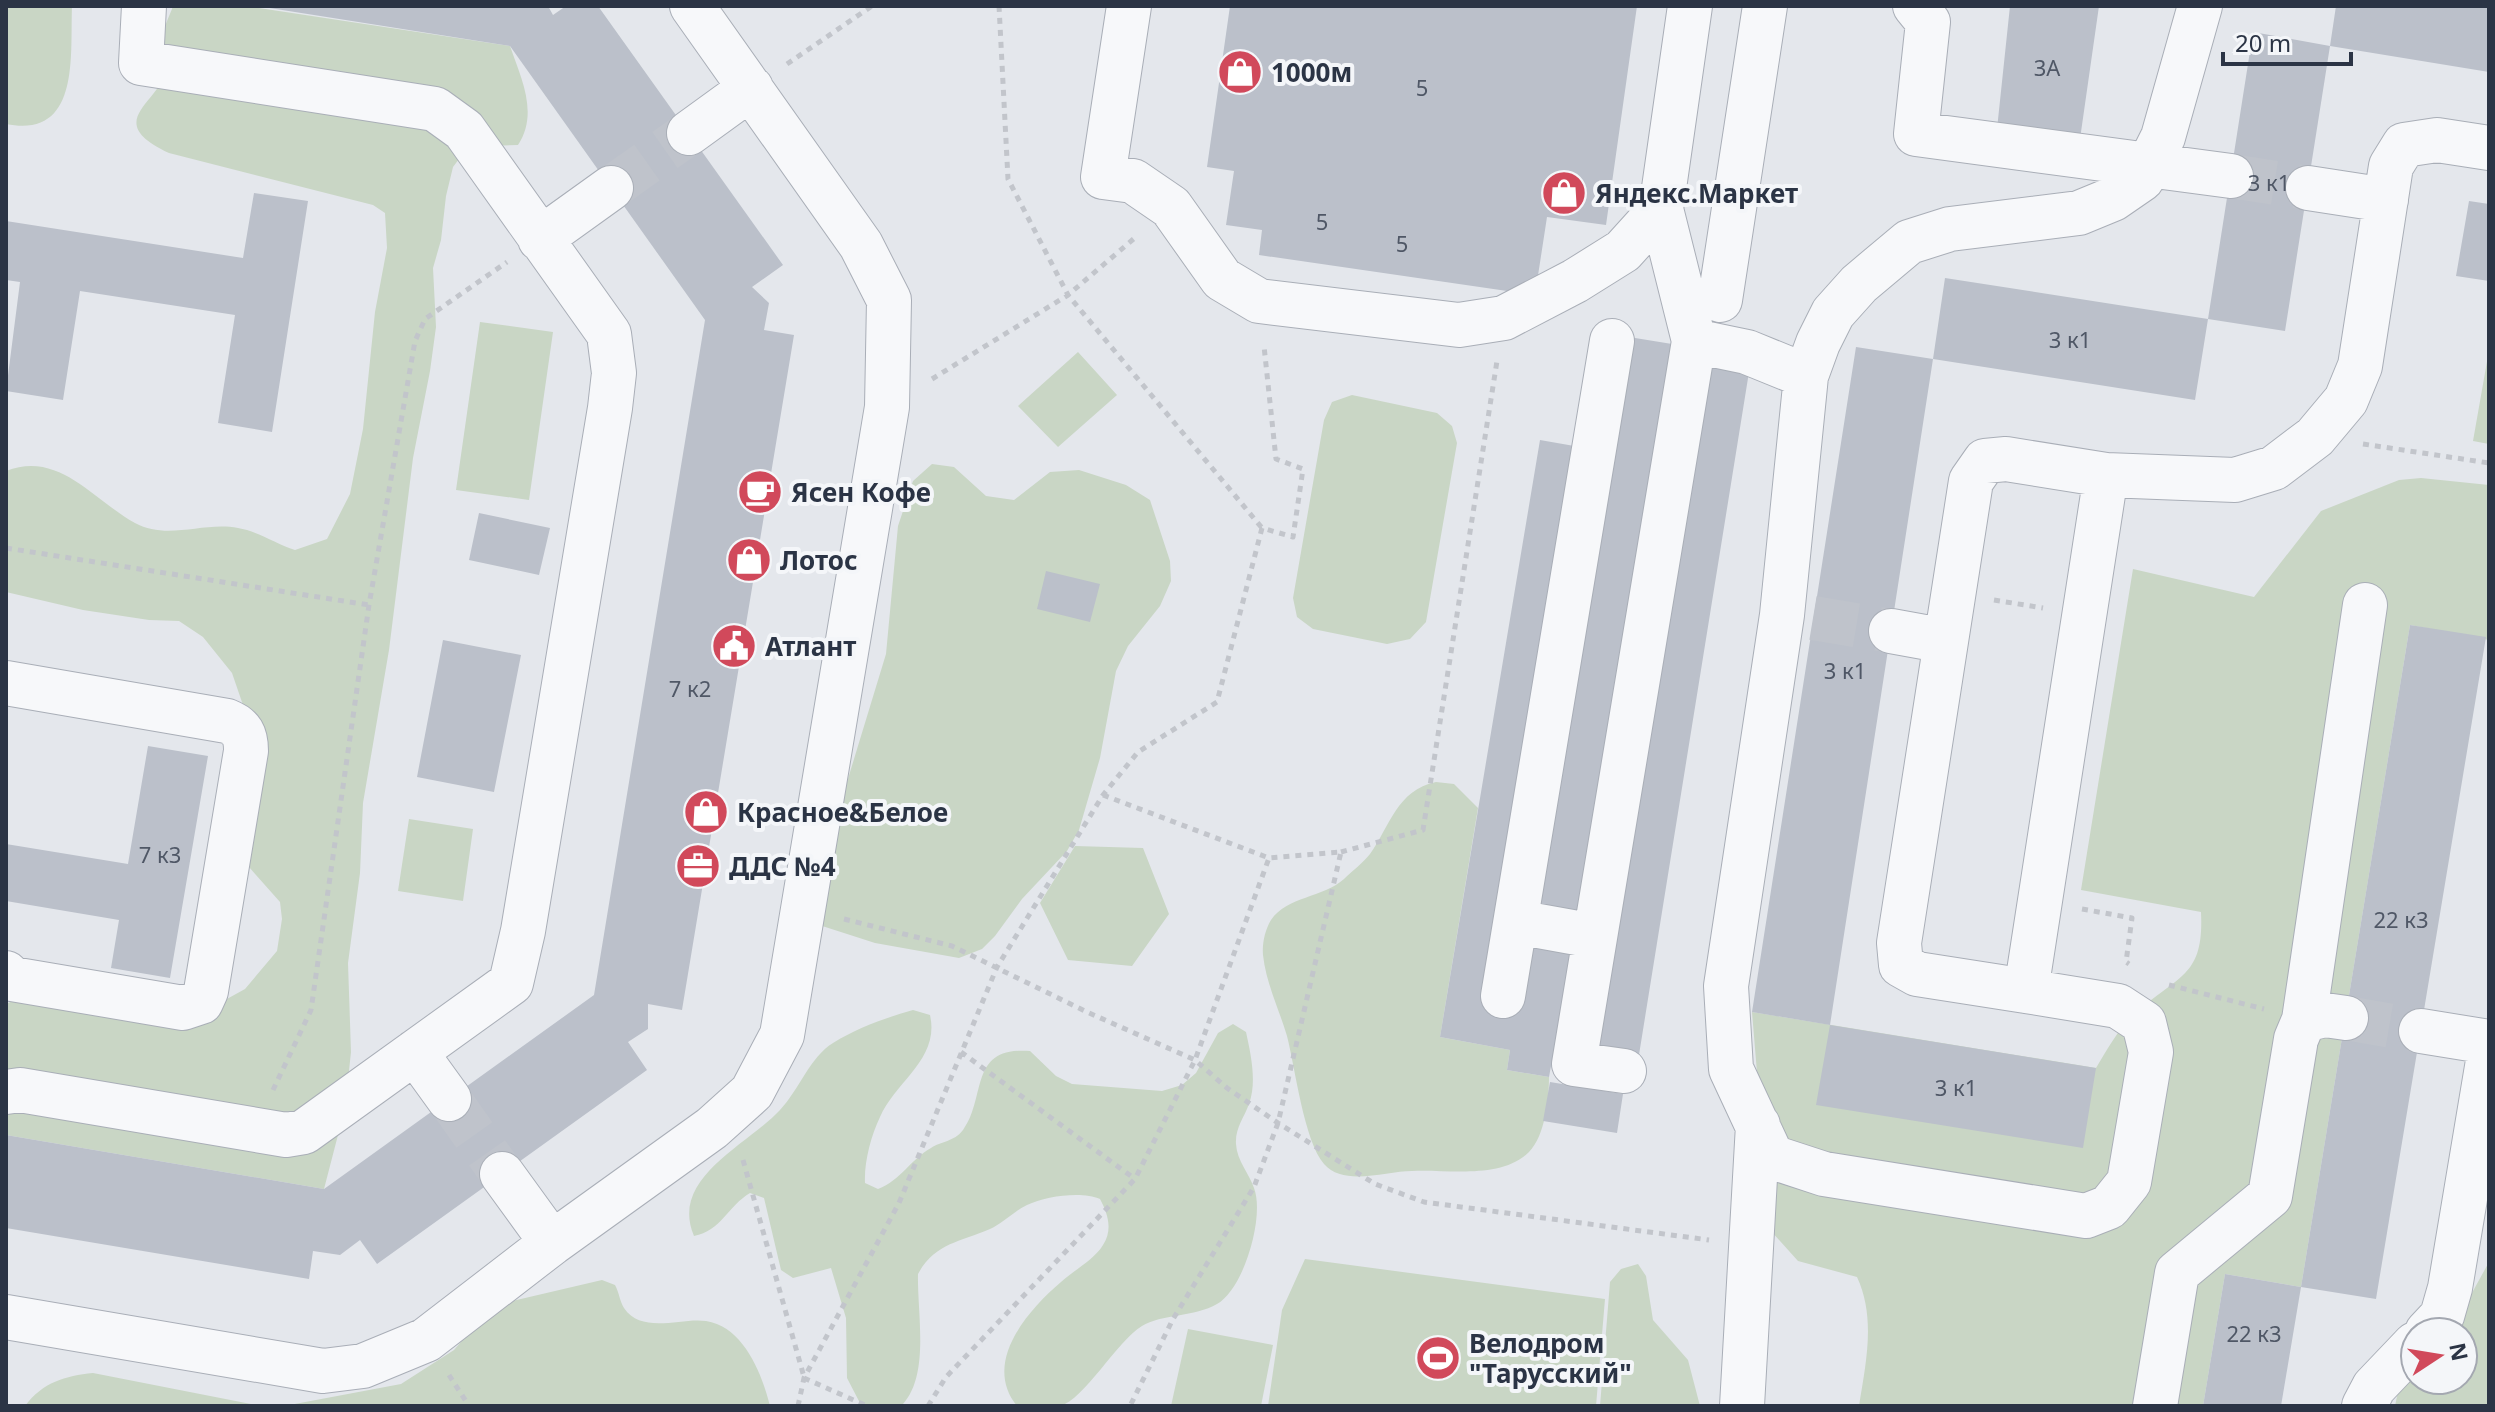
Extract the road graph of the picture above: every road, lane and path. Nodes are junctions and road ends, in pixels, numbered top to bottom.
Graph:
1 (144, 6) edge
2 (692, 6) edge
3 (872, 6) edge
4 (999, 6) edge
5 (1129, 6) edge
6 (1690, 6) edge
7 (1765, 6) edge
8 (1915, 6) edge
9 (2200, 6) edge
10 (751, 88) junction
11 (689, 133) tunnel mouth
12 (2489, 148) edge
13 (2151, 163) junction
14 (2231, 176) tunnel mouth
15 (611, 188) tunnel mouth
16 (2308, 188) tunnel mouth
17 (2386, 200) junction
18 (1171, 207) junction
19 (1661, 209) junction
20 (540, 239) junction
21 (1068, 295) junction
22 (1720, 300) dead end
23 (1259, 301) junction
24 (1504, 318) junction
25 (1612, 341) dead end
26 (1694, 341) junction
27 (1806, 376) junction
28 (887, 407) junction
29 (2315, 437) junction
30 (2489, 463) edge
31 (2106, 475) junction
32 (1262, 528) junction
33 (6, 548) edge
34 (369, 605) junction
35 (2365, 605) dead end
36 (1891, 631) tunnel mouth
37 (1946, 641) junction
38 (6, 683) edge
39 (1103, 795) junction
40 (1341, 852) junction
41 (1269, 858) junction
42 (1516, 922) junction
43 (869, 926) dead end
44 (1594, 936) junction
45 (997, 967) junction
46 (8, 979) edge
47 (2158, 982) dead end
48 (2026, 991) junction
49 (1503, 996) dead end
50 (2325, 1019) junction
51 (2421, 1031) tunnel mouth
52 (2489, 1042) edge
53 (415, 1052) junction
54 (961, 1052) junction
55 (2489, 1055) edge
56 (1195, 1060) junction
57 (1624, 1071) dead end
58 (6, 1092) edge
59 (449, 1099) tunnel mouth
60 (730, 1112) junction
61 (1758, 1120) junction
62 (1278, 1123) junction
63 (249, 1128) junction
64 (502, 1174) tunnel mouth
65 (1135, 1179) junction
66 (552, 1243) junction
67 (1753, 1246) junction
68 (2442, 1316) edge
69 (6, 1317) edge
70 (2399, 1361) edge
71 (804, 1378) junction
72 (798, 1406) edge
73 (867, 1406) edge
74 (928, 1406) edge
75 (1130, 1406) edge
76 (1742, 1406) edge
77 (2155, 1406) edge
78 (2364, 1406) edge

1 - 20 lane
2 - 10 lane
3 - 10 path
4 - 21 path
5 - 18 lane
6 - 19 lane
7 - 22 lane
8 - 13 lane
9 - 13 lane
10 - 11 lane
10 - 28 lane
12 - 17 lane
13 - 14 lane
13 - 27 lane
15 - 20 lane
16 - 17 lane
17 - 29 lane
18 - 21 path
18 - 23 lane
19 - 24 lane
19 - 26 lane
20 - 34 path
20 - 53 lane
21 - 28 path
21 - 32 path
23 - 24 lane
23 - 32 path
24 - 40 path
25 - 42 lane
26 - 27 lane
26 - 44 lane
27 - 61 lane
28 - 60 lane
29 - 30 path
29 - 31 lane
31 - 37 lane
31 - 48 lane
32 - 39 path
33 - 34 path
34 - 63 path
35 - 50 lane
36 - 37 lane
37 - 48 lane
38 - 46 lane
39 - 41 path
39 - 45 path
40 - 41 path
40 - 62 path
41 - 56 path
42 - 44 lane
42 - 49 lane
43 - 45 path
44 - 57 lane
45 - 54 path
45 - 56 path
47 - 50 path
48 - 61 lane
50 - 77 lane
51 - 52 lane
53 - 59 lane
53 - 63 lane
54 - 65 path
54 - 71 path
55 - 68 lane
56 - 62 path
56 - 65 path
58 - 63 lane
60 - 66 lane
60 - 71 path
61 - 67 lane
62 - 67 path
62 - 75 path
64 - 66 lane
65 - 74 path
66 - 69 lane
67 - 76 lane
70 - 78 lane
71 - 72 path
71 - 73 path

